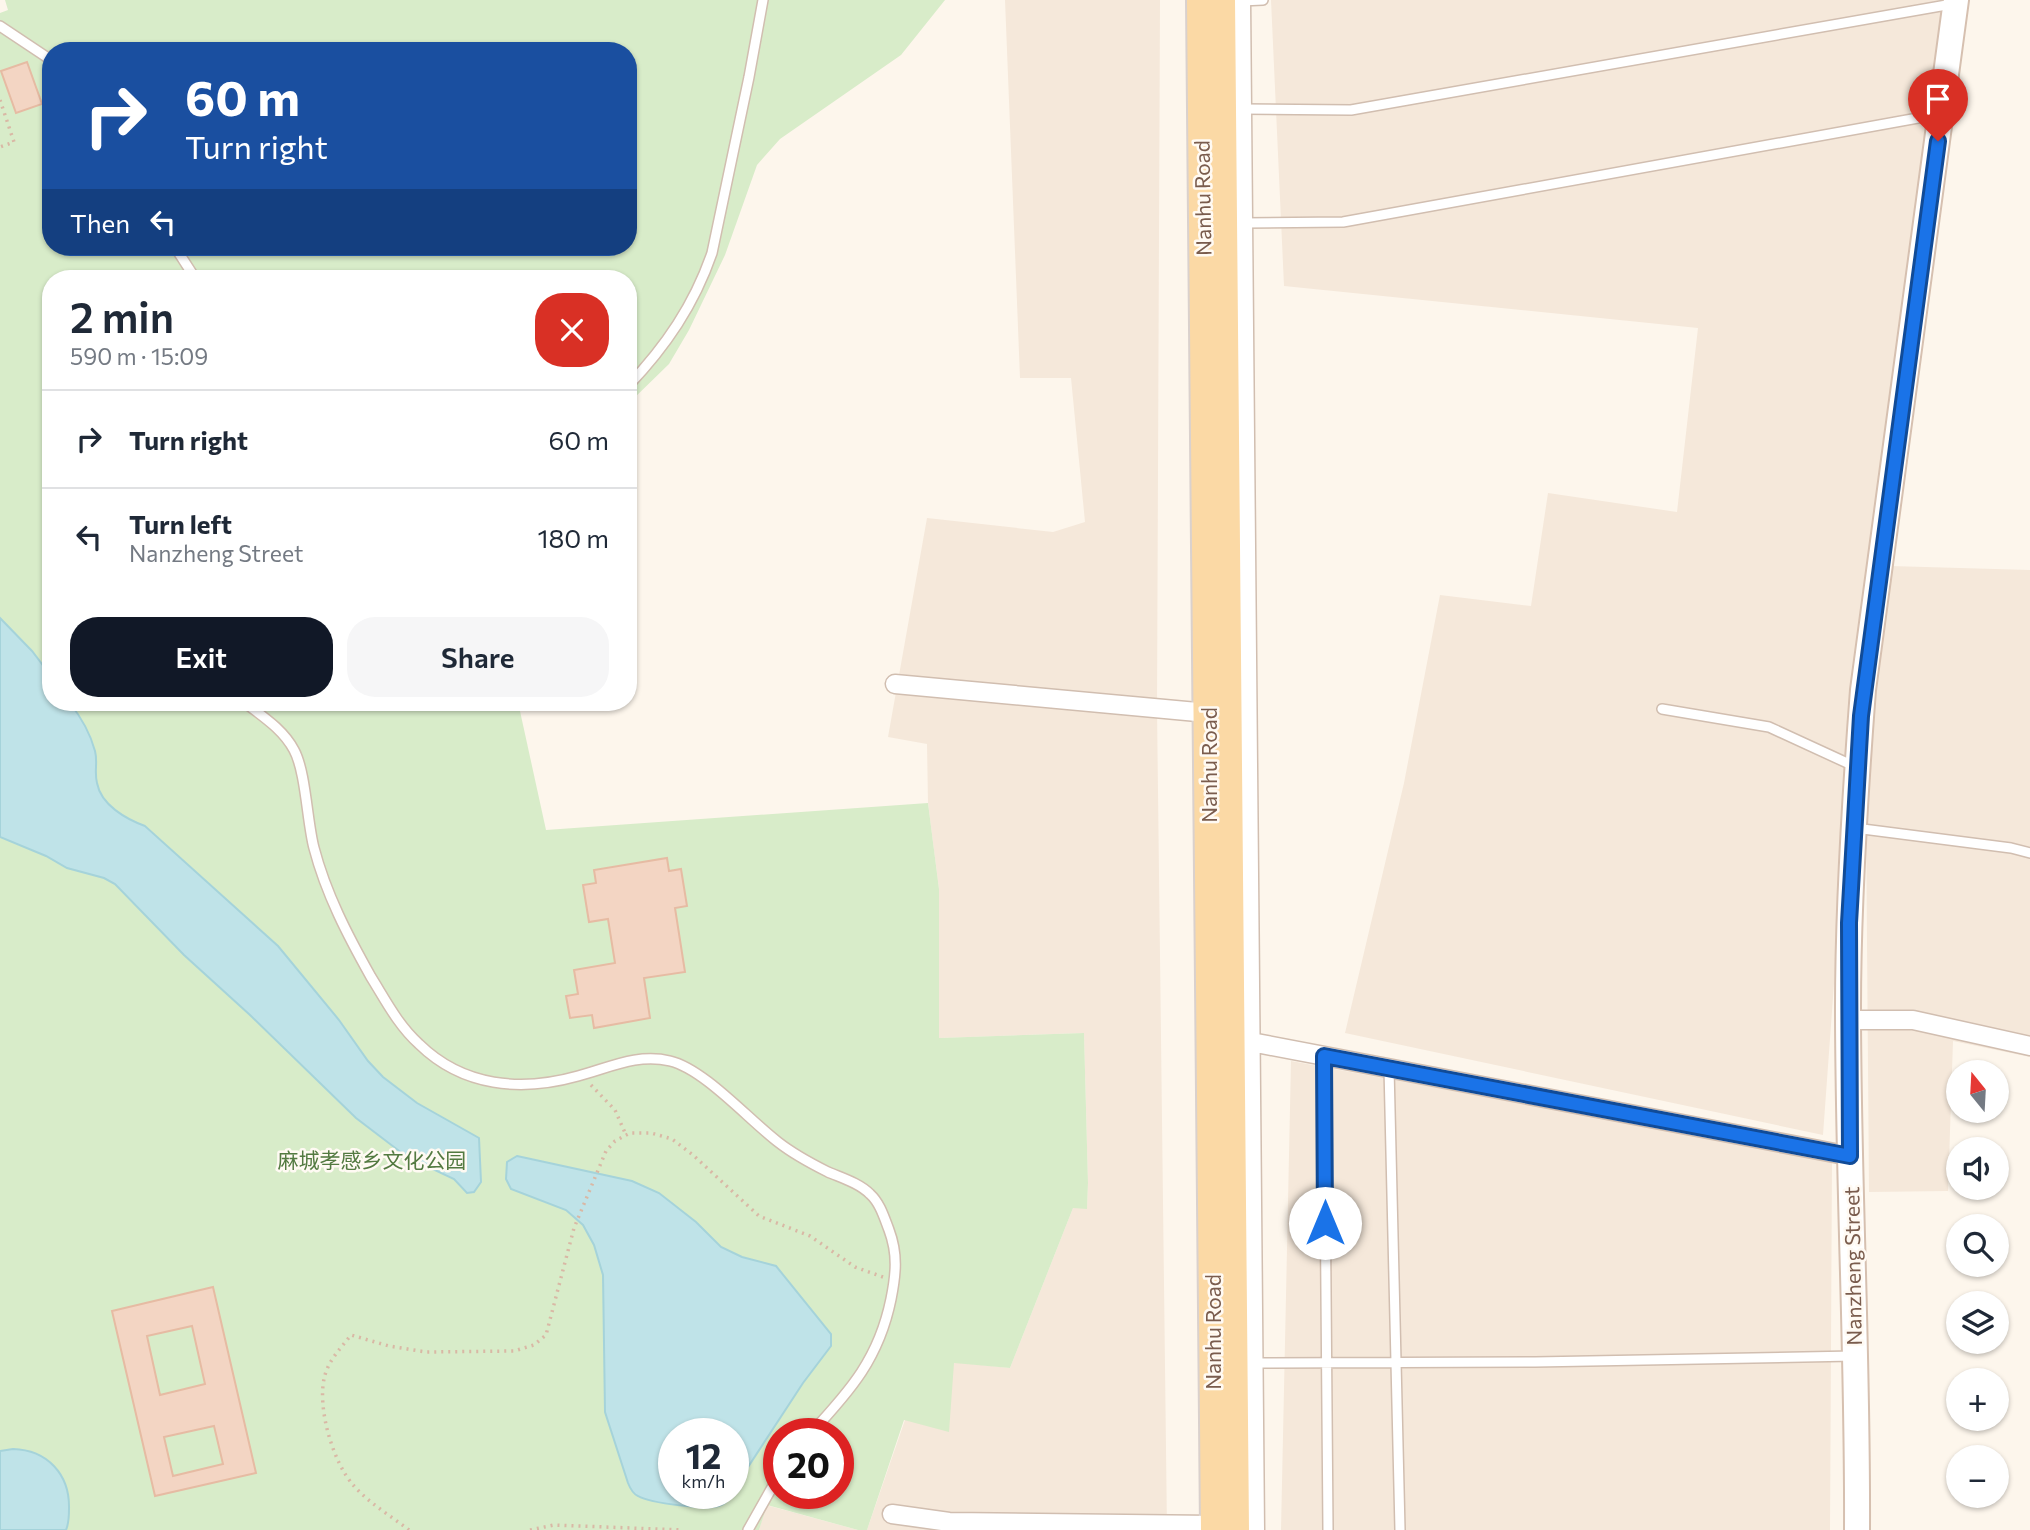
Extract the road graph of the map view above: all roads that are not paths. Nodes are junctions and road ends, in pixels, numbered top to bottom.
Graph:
1 (763, 0) edge
2 (1200, 0) edge
3 (1222, 0) edge
4 (1241, 0) edge
5 (1263, 0) edge
6 (1956, 2) edge
7 (0, 26) edge
8 (42, 54) edge
9 (1242, 109) junction
10 (1942, 114) junction
11 (1244, 223) junction
12 (637, 376) edge
13 (895, 684) dead end
14 (1662, 709) dead end
15 (255, 711) edge
16 (1208, 713) junction
17 (1857, 768) junction
18 (1853, 828) junction
19 (2030, 853) edge
20 (1848, 1020) junction
21 (1251, 1042) junction
22 (2030, 1046) edge
23 (1324, 1056) junction
24 (1388, 1068) junction
25 (1850, 1156) junction
26 (1854, 1356) junction
27 (1396, 1362) junction
28 (1254, 1363) junction
29 (1327, 1363) junction
30 (825, 1418) edge
31 (763, 1503) edge
32 (892, 1514) dead end
33 (923, 1524) edge
34 (1221, 1528) edge
35 (748, 1530) edge
36 (1255, 1530) edge
37 (1328, 1530) edge
38 (1400, 1530) edge
39 (1857, 1530) edge

1 - 12 lane
2 - 16 main road, Nanhu Road
3 - 34 main road, Nanhu Road
4 - 5 lane
4 - 9 street
6 - 9 lane
6 - 10 street, Nanzheng Street
7 - 8 lane
9 - 11 street
10 - 11 lane
10 - 17 street, Nanzheng Street
11 - 21 street
13 - 16 street
14 - 17 lane
15 - 30 lane
16 - 34 main road, Nanhu Road
17 - 18 street, Nanzheng Street
18 - 19 lane
18 - 20 street, Nanzheng Street
20 - 22 street
20 - 25 street, Nanzheng Street
21 - 23 street
21 - 28 street
23 - 24 street
23 - 29 lane
24 - 25 street
24 - 27 lane
25 - 26 street, Nanzheng Street
26 - 27 lane
26 - 39 street, Nanzheng Street
27 - 29 lane
27 - 38 lane
28 - 29 lane
28 - 36 street
29 - 37 lane
31 - 35 lane
32 - 33 street
33 - 34 street

